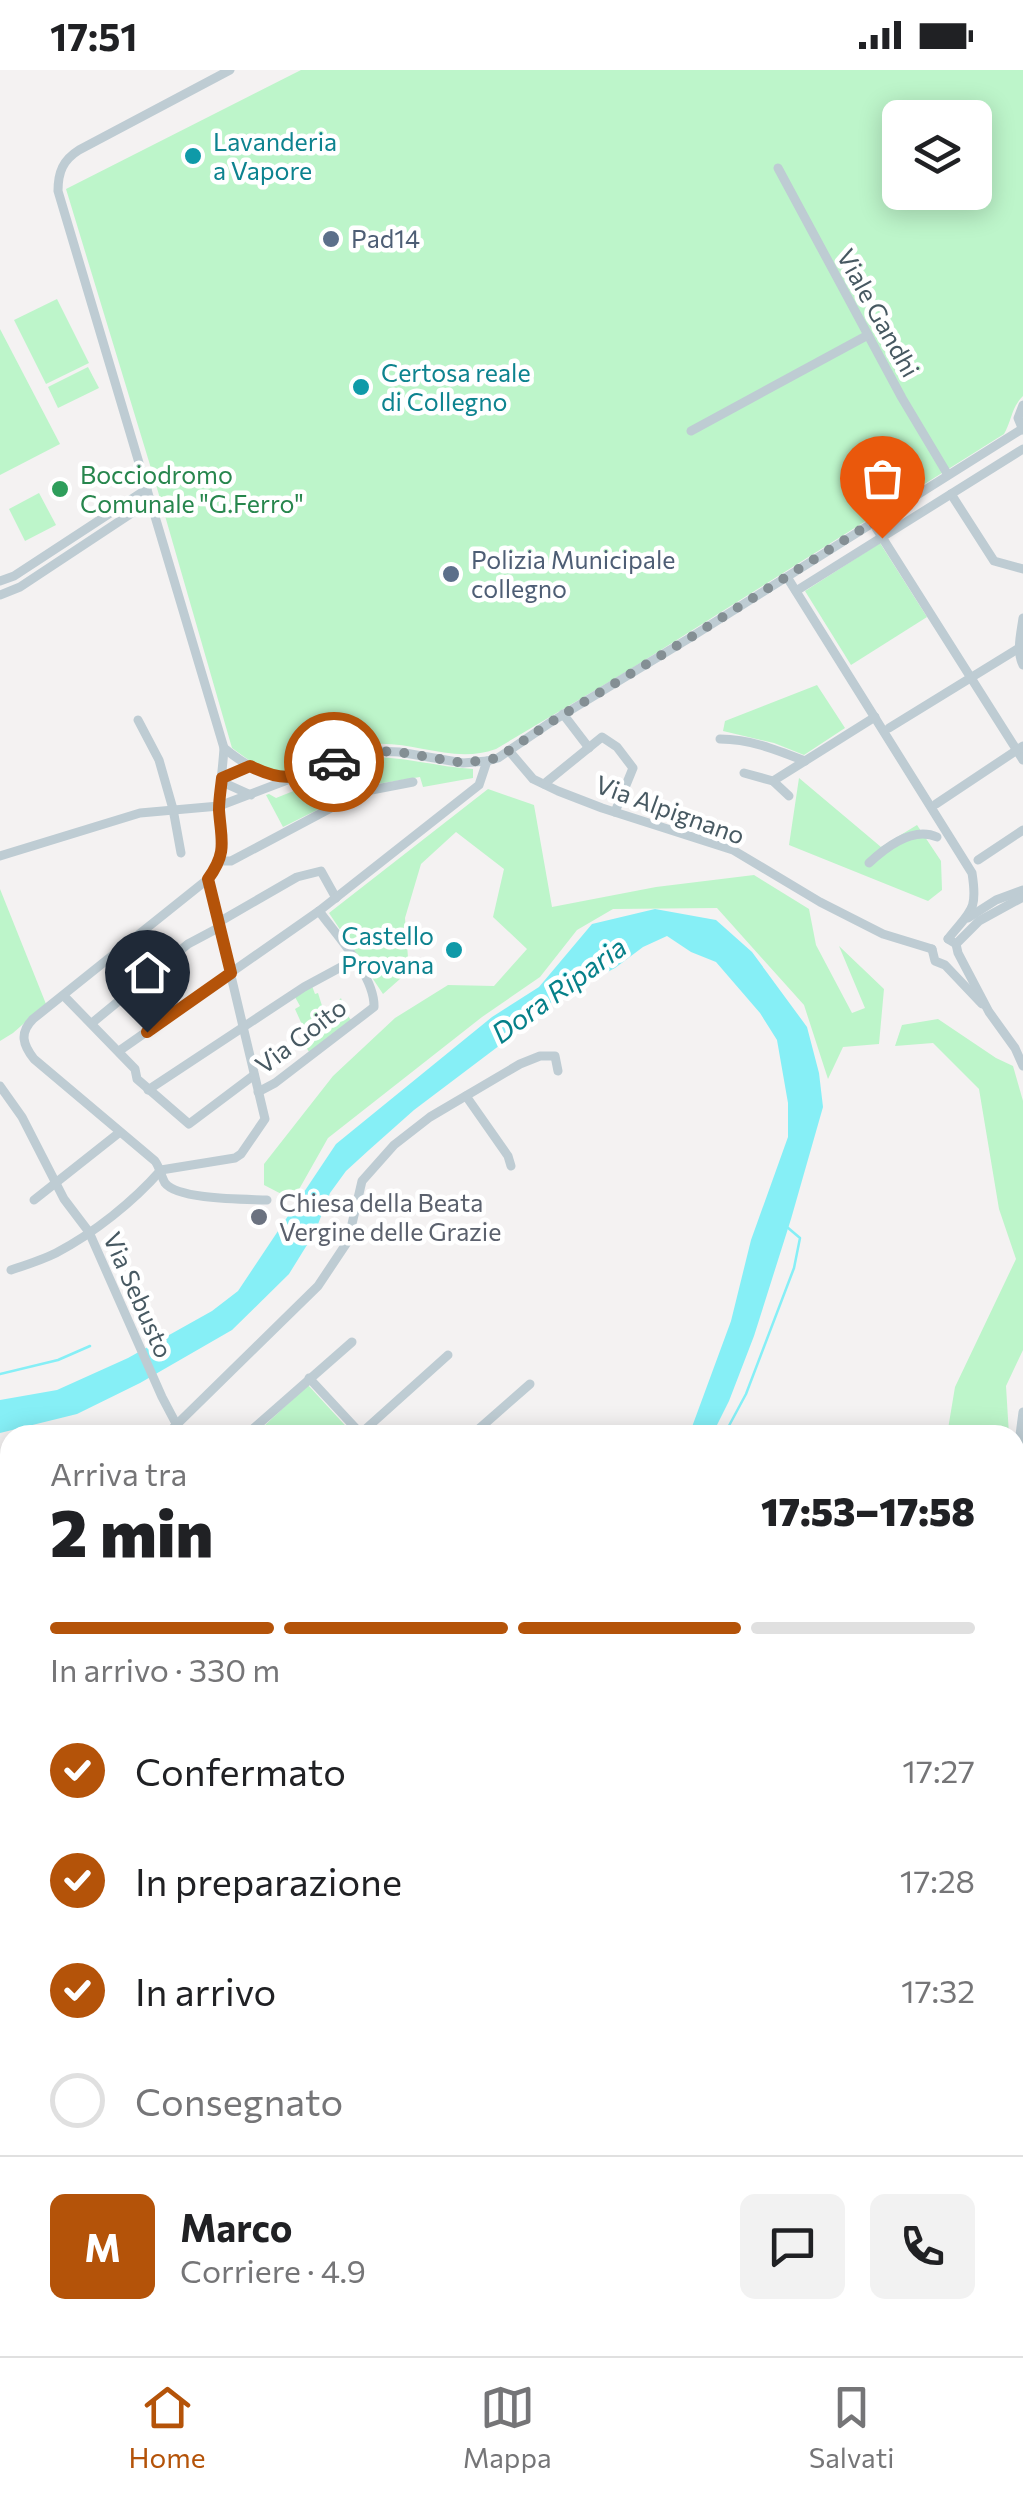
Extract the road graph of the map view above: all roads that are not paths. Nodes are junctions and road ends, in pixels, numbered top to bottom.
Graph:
1 (230, 70) edge
2 (778, 168) dead end
3 (868, 335) junction
4 (1023, 405) edge
5 (691, 430) dead end
6 (1022, 430) edge
7 (1023, 449) edge
8 (948, 475) junction
9 (147, 488) junction
10 (952, 494) junction
11 (150, 500) junction
12 (873, 522) junction
13 (882, 538) junction
14 (1023, 570) edge
15 (787, 577) junction
16 (0, 581) edge
17 (796, 591) junction
18 (0, 595) edge
19 (1023, 618) edge
20 (1021, 648) edge
21 (1023, 665) edge
22 (971, 678) junction
23 (564, 714) junction
24 (875, 717) junction
25 (138, 720) dead end
26 (889, 728) dead end
27 (720, 739) dead end
28 (224, 748) junction
29 (589, 748) junction
30 (510, 752) junction
31 (1021, 752) edge
32 (486, 762) junction
33 (805, 762) junction
34 (250, 766) junction
35 (744, 773) dead end
36 (292, 778) junction
37 (222, 780) junction
38 (413, 782) dead end
39 (773, 782) junction
40 (544, 784) junction
41 (251, 795) junction
42 (789, 796) dead end
43 (936, 804) dead end
44 (219, 806) junction
45 (174, 809) junction
46 (615, 812) junction
47 (1023, 830) edge
48 (937, 837) dead end
49 (181, 852) dead end
50 (0, 856) edge
51 (978, 860) dead end
52 (220, 862) junction
53 (869, 863) dead end
54 (208, 879) junction
55 (1023, 893) edge
56 (336, 898) junction
57 (319, 911) junction
58 (961, 922) junction
59 (220, 924) junction
60 (954, 945) junction
61 (932, 949) junction
62 (354, 960) junction
63 (945, 965) junction
64 (231, 973) junction
65 (64, 996) junction
66 (989, 1012) junction
67 (92, 1022) junction
68 (243, 1027) junction
69 (119, 1051) junction
70 (1023, 1066) edge
71 (558, 1071) dead end
72 (254, 1075) junction
73 (0, 1086) edge
74 (148, 1090) junction
75 (258, 1092) junction
76 (466, 1096) junction
77 (120, 1132) junction
78 (511, 1166) dead end
79 (162, 1170) junction
80 (56, 1184) junction
81 (34, 1200) dead end
82 (267, 1200) dead end
83 (88, 1232) junction
84 (12, 1270) dead end
85 (352, 1342) dead end
86 (448, 1355) dead end
87 (309, 1378) junction
88 (530, 1384) dead end
89 (177, 1425) edge
90 (185, 1425) edge
91 (257, 1425) edge
92 (353, 1425) edge
93 (371, 1425) edge
94 (483, 1425) edge

1 - 9 street
2 - 3 street, Viale Gandhi
3 - 5 street
3 - 8 street, Viale Gandhi
4 - 6 street
6 - 8 street
7 - 10 street
8 - 12 street
9 - 11 street
9 - 16 street
10 - 13 street
10 - 14 street
11 - 18 street
11 - 28 street
12 - 13 street
12 - 15 street
13 - 17 street
13 - 22 street
15 - 17 street
15 - 23 street
17 - 24 street
19 - 20 street
20 - 21 street
20 - 22 street
22 - 26 street
22 - 31 street
23 - 29 street
23 - 30 street
24 - 33 street
24 - 58 street
25 - 45 street
27 - 33 street
28 - 34 street
28 - 37 street
29 - 40 street
29 - 46 street
30 - 32 street
30 - 40 street, Via Alpignano
31 - 43 street
32 - 36 street
32 - 56 street
33 - 39 street
34 - 36 street
34 - 37 street
35 - 39 street
36 - 41 street
37 - 41 street
37 - 44 street
38 - 52 street
39 - 42 street
40 - 46 street, Via Alpignano
41 - 44 street
44 - 45 street
44 - 52 street
45 - 49 street
45 - 50 street
46 - 61 street, Via Alpignano
47 - 51 street
48 - 53 street
52 - 54 street
54 - 59 street
54 - 65 street
55 - 58 street
55 - 60 street
56 - 57 street
56 - 59 street
57 - 62 street, Via Goito
57 - 64 street
58 - 60 street
59 - 64 street
59 - 67 street
60 - 61 street
60 - 63 street
60 - 66 street
61 - 63 street
62 - 68 street
62 - 75 street, Via Goito
63 - 66 street
64 - 68 street
64 - 69 street
65 - 67 street
65 - 77 street
66 - 70 street
67 - 69 street
68 - 72 street
68 - 74 street
69 - 74 street
71 - 76 street
72 - 74 street
72 - 75 street
73 - 80 street, Via Sebusto
75 - 79 street
76 - 78 street
76 - 90 street
77 - 79 street
77 - 80 street
79 - 82 street
79 - 83 street
80 - 81 street
80 - 83 street, Via Sebusto
83 - 84 street
83 - 89 street, Via Sebusto
85 - 87 street
86 - 93 street
87 - 91 street
87 - 92 street
88 - 94 street

